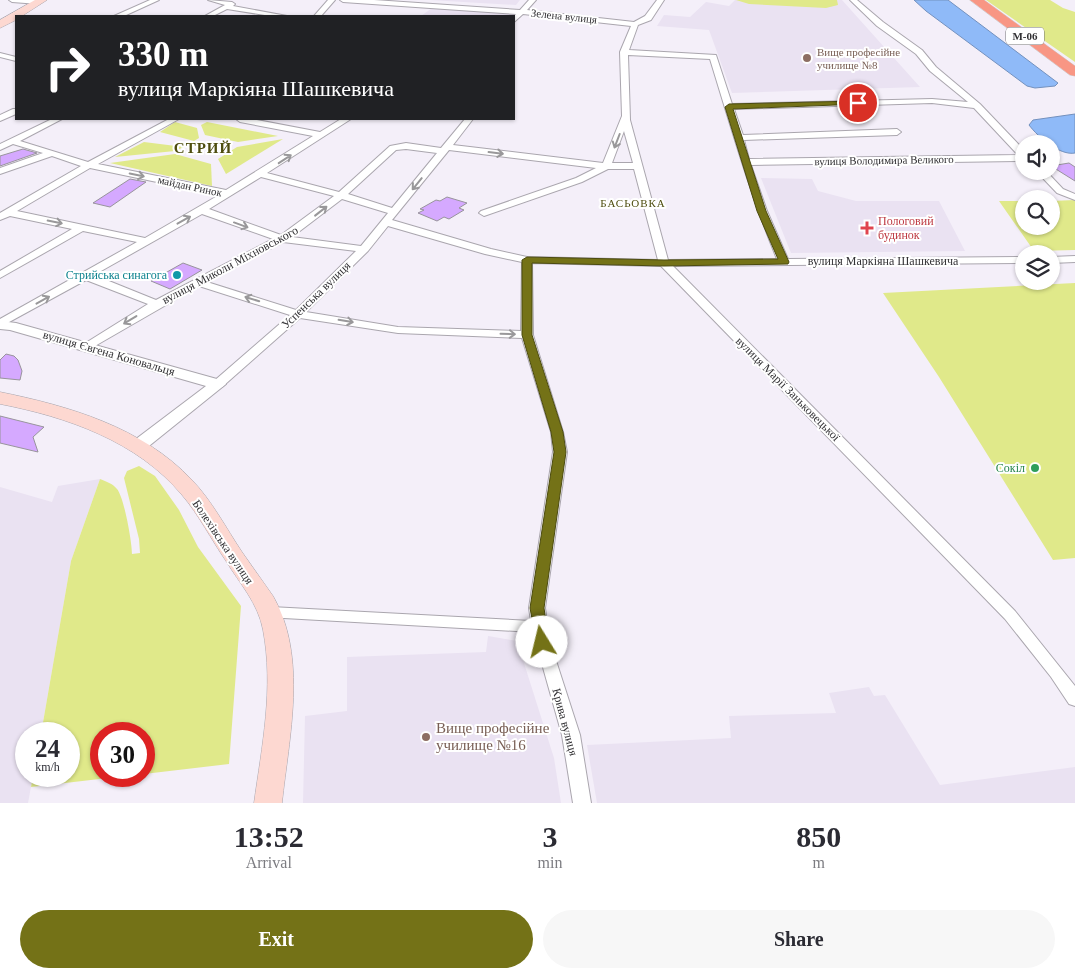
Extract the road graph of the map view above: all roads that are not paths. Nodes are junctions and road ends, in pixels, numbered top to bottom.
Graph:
1 (12, 0) edge
2 (156, 0) edge
3 (210, 0) edge
4 (332, 0) edge
5 (343, 0) edge
6 (533, 0) edge
7 (660, 0) edge
8 (853, 0) edge
9 (976, 0) edge
10 (41, 1) edge
11 (233, 3) edge
12 (431, 6) junction
13 (424, 11) dead end
14 (522, 12) junction
15 (17, 15) edge
16 (120, 15) edge
17 (210, 15) edge
18 (279, 15) edge
19 (318, 15) edge
20 (15, 16) edge
21 (515, 19) edge
22 (635, 24) junction
23 (0, 25) edge
24 (624, 52) junction
25 (0, 55) edge
26 (15, 59) edge
27 (1075, 72) edge
28 (976, 106) junction
29 (729, 107) junction
30 (15, 111) edge
31 (626, 116) junction
32 (0, 118) edge
33 (52, 120) edge
34 (173, 120) edge
35 (245, 120) edge
36 (345, 120) edge
37 (468, 120) edge
38 (897, 132) dead end
39 (320, 135) junction
40 (739, 138) junction
41 (12, 141) junction
42 (0, 147) edge
43 (1015, 147) edge
44 (446, 149) junction
45 (50, 154) junction
46 (1015, 157) edge
47 (745, 162) junction
48 (89, 165) junction
49 (606, 166) junction
50 (637, 166) junction
51 (0, 171) edge
52 (262, 174) junction
53 (1049, 180) edge
54 (229, 194) junction
55 (341, 195) junction
56 (1075, 197) edge
57 (201, 210) junction
58 (5, 212) edge
59 (395, 212) junction
60 (484, 213) dead end
61 (387, 222) junction
62 (82, 227) junction
63 (281, 239) junction
64 (147, 241) junction
65 (364, 249) junction
66 (1075, 259) edge
67 (527, 260) junction
68 (1015, 260) edge
69 (1060, 260) edge
70 (784, 262) junction
71 (664, 263) junction
72 (0, 275) edge
73 (87, 276) junction
74 (199, 282) junction
75 (157, 304) junction
76 (298, 314) junction
77 (0, 324) edge
78 (527, 335) junction
79 (88, 346) junction
80 (218, 384) junction
81 (0, 398) edge
82 (138, 446) junction
83 (271, 613) junction
84 (540, 627) junction
85 (1075, 699) edge
86 (268, 803) edge
87 (582, 803) edge

1 - 10 street
2 - 16 street
3 - 11 street
4 - 19 street
5 - 12 street, Зелена вулиця
6 - 14 street
7 - 22 street
8 - 28 street
9 - 27 highway, М-06
10 - 15 main road
11 - 17 street
11 - 18 street
12 - 13 street
12 - 14 street, Зелена вулиця
14 - 21 street
14 - 22 street, Зелена вулиця
20 - 23 main road
22 - 24 street, вулиця Марії Заньковецької
24 - 29 street
24 - 31 street, вулиця Марії Заньковецької
25 - 26 street
28 - 29 street
28 - 43 street
29 - 40 street
30 - 32 street
31 -> 49 street
31 - 50 street, вулиця Марії Заньковецької
33 - 41 street
34 - 48 street
35 - 39 street
36 - 39 street, майдан Ринок
37 - 44 street, Успенська вулиця
38 - 40 street
52 -> 39 street, майдан Ринок
40 - 47 street
41 - 42 street
41 - 45 street, майдан Ринок
44 -> 49 street, вулиця Миколи Міхновського
44 - 55 street, вулиця Миколи Міхновського
44 -> 59 street, Успенська вулиця
45 - 48 street, майдан Ринок
45 - 51 street
46 - 47 street, вулиця Володимира Великого
47 - 70 street
48 -> 54 street, майдан Ринок
48 - 58 street
49 - 50 street, вулиця Миколи Міхновського
49 - 60 street
50 - 71 street, вулиця Марії Заньковецької
52 - 54 street, майдан Ринок
52 - 55 street
53 - 56 street
54 - 57 street
55 - 59 street
63 -> 55 street, вулиця Миколи Міхновського
57 -> 63 street
64 -> 57 street
58 -> 62 street
59 - 61 street, Успенська вулиця
61 - 65 street, Успенська вулиця
61 - 67 street, вулиця Маркіяна Шашкевича
62 - 64 street
62 - 72 street
63 - 65 street
63 - 74 street, вулиця Миколи Міхновського
64 - 73 street
65 - 76 street, Успенська вулиця
66 - 69 street
67 - 71 street, вулиця Маркіяна Шашкевича
67 - 78 street, Крива вулиця
68 - 70 street, вулиця Маркіяна Шашкевича
70 - 71 street, вулиця Маркіяна Шашкевича
71 - 85 street, вулиця Марії Заньковецької
73 - 75 street
77 -> 73 street
74 - 75 street, вулиця Миколи Міхновського
76 -> 74 street
75 -> 79 street, вулиця Миколи Міхновського
76 -> 78 street
76 - 80 street, Успенська вулиця
77 - 79 street, вулиця Євгена Коновальця
78 - 84 street, Крива вулиця
79 - 80 street, вулиця Євгена Коновальця
80 - 82 street, Успенська вулиця
81 - 82 main road, Болехівська вулиця
82 - 83 main road, Болехівська вулиця
83 - 84 street
83 - 86 main road, Болехівська вулиця
84 - 87 street, Крива вулиця

